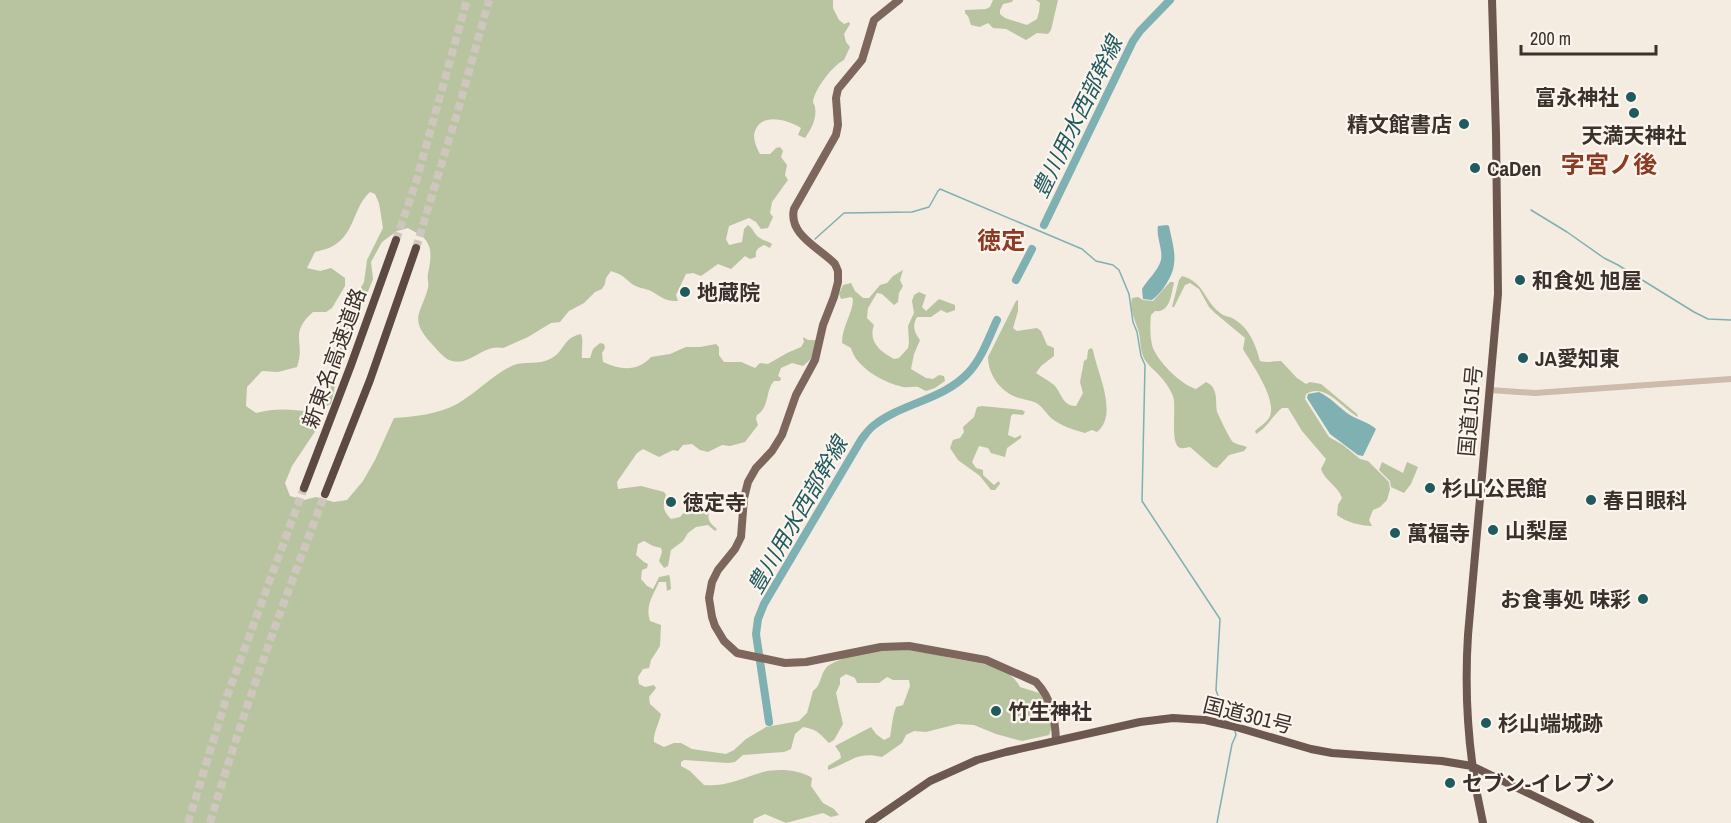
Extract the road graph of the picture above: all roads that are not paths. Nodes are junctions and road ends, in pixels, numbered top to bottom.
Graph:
1 (899, 0) edge
2 (1492, 0) edge
3 (396, 240) tunnel mouth
4 (416, 248) tunnel mouth
5 (1731, 379) edge
6 (1490, 390) junction
7 (304, 488) tunnel mouth
8 (325, 494) tunnel mouth
9 (1056, 740) junction
10 (1472, 766) junction
11 (869, 823) edge
12 (1483, 823) edge
13 (1590, 823) edge

1 - 9 main road
2 - 6 highway, 国道151号
3 - 7 highway, 新東名高速道路
4 - 8 highway, 新東名高速道路
5 - 6 street
6 - 10 highway, 国道151号
9 - 10 highway, 国道301号
9 - 11 highway, 国道301号
10 - 12 highway, 国道151号
10 - 13 highway, 国道301号

